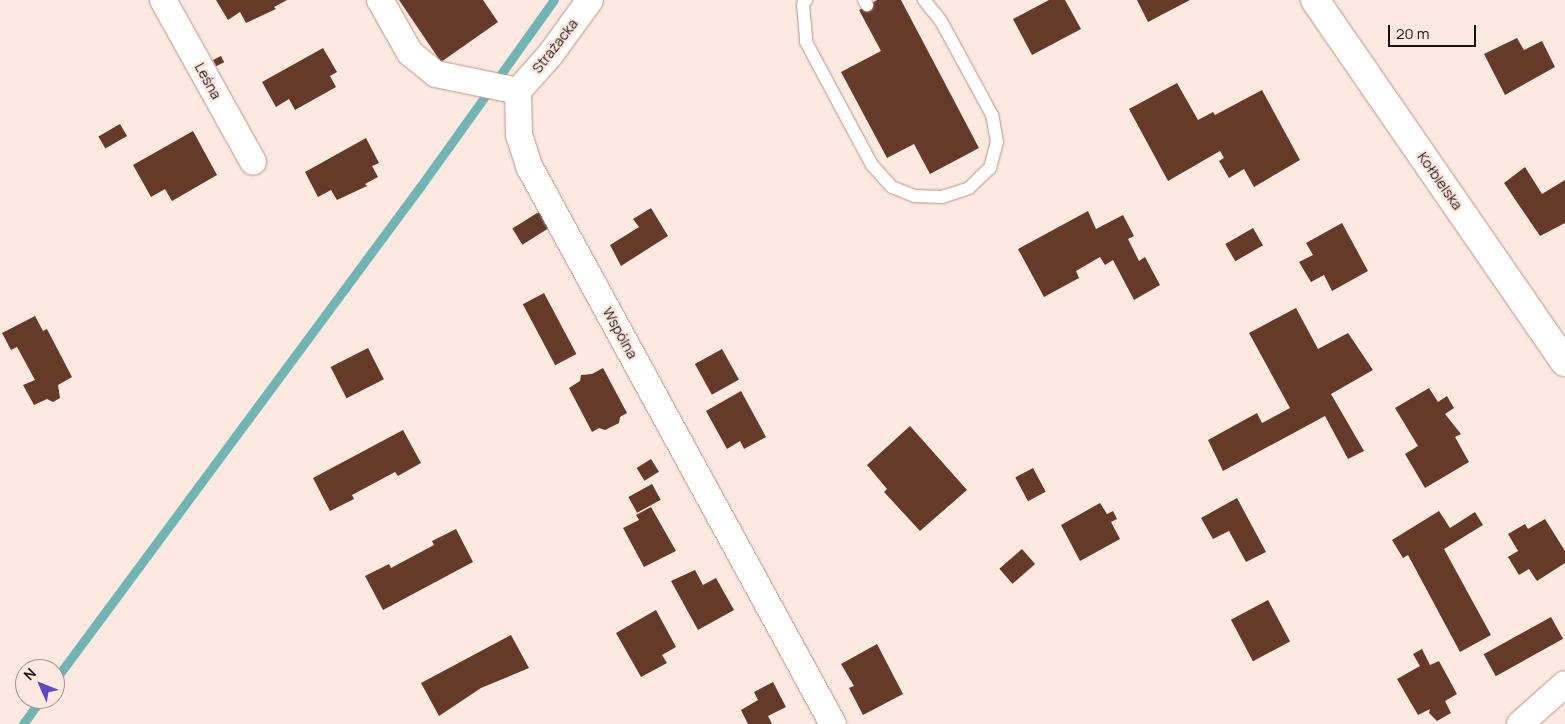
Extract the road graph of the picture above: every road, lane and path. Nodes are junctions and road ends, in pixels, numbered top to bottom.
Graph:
1 (163, 0) edge
2 (380, 0) edge
3 (590, 0) edge
4 (806, 0) edge
5 (924, 0) edge
6 (1315, 0) edge
7 (515, 91) junction
8 (253, 162) dead end
9 (1565, 362) edge
10 (1565, 684) edge
11 (833, 724) edge
12 (1520, 724) edge

1 - 8 street, Leśna
2 - 7 street
3 - 7 street, Strażacka
4 - 5 lane
6 - 9 street, Kołbielska
7 - 11 street, Wspólna
10 - 12 street

